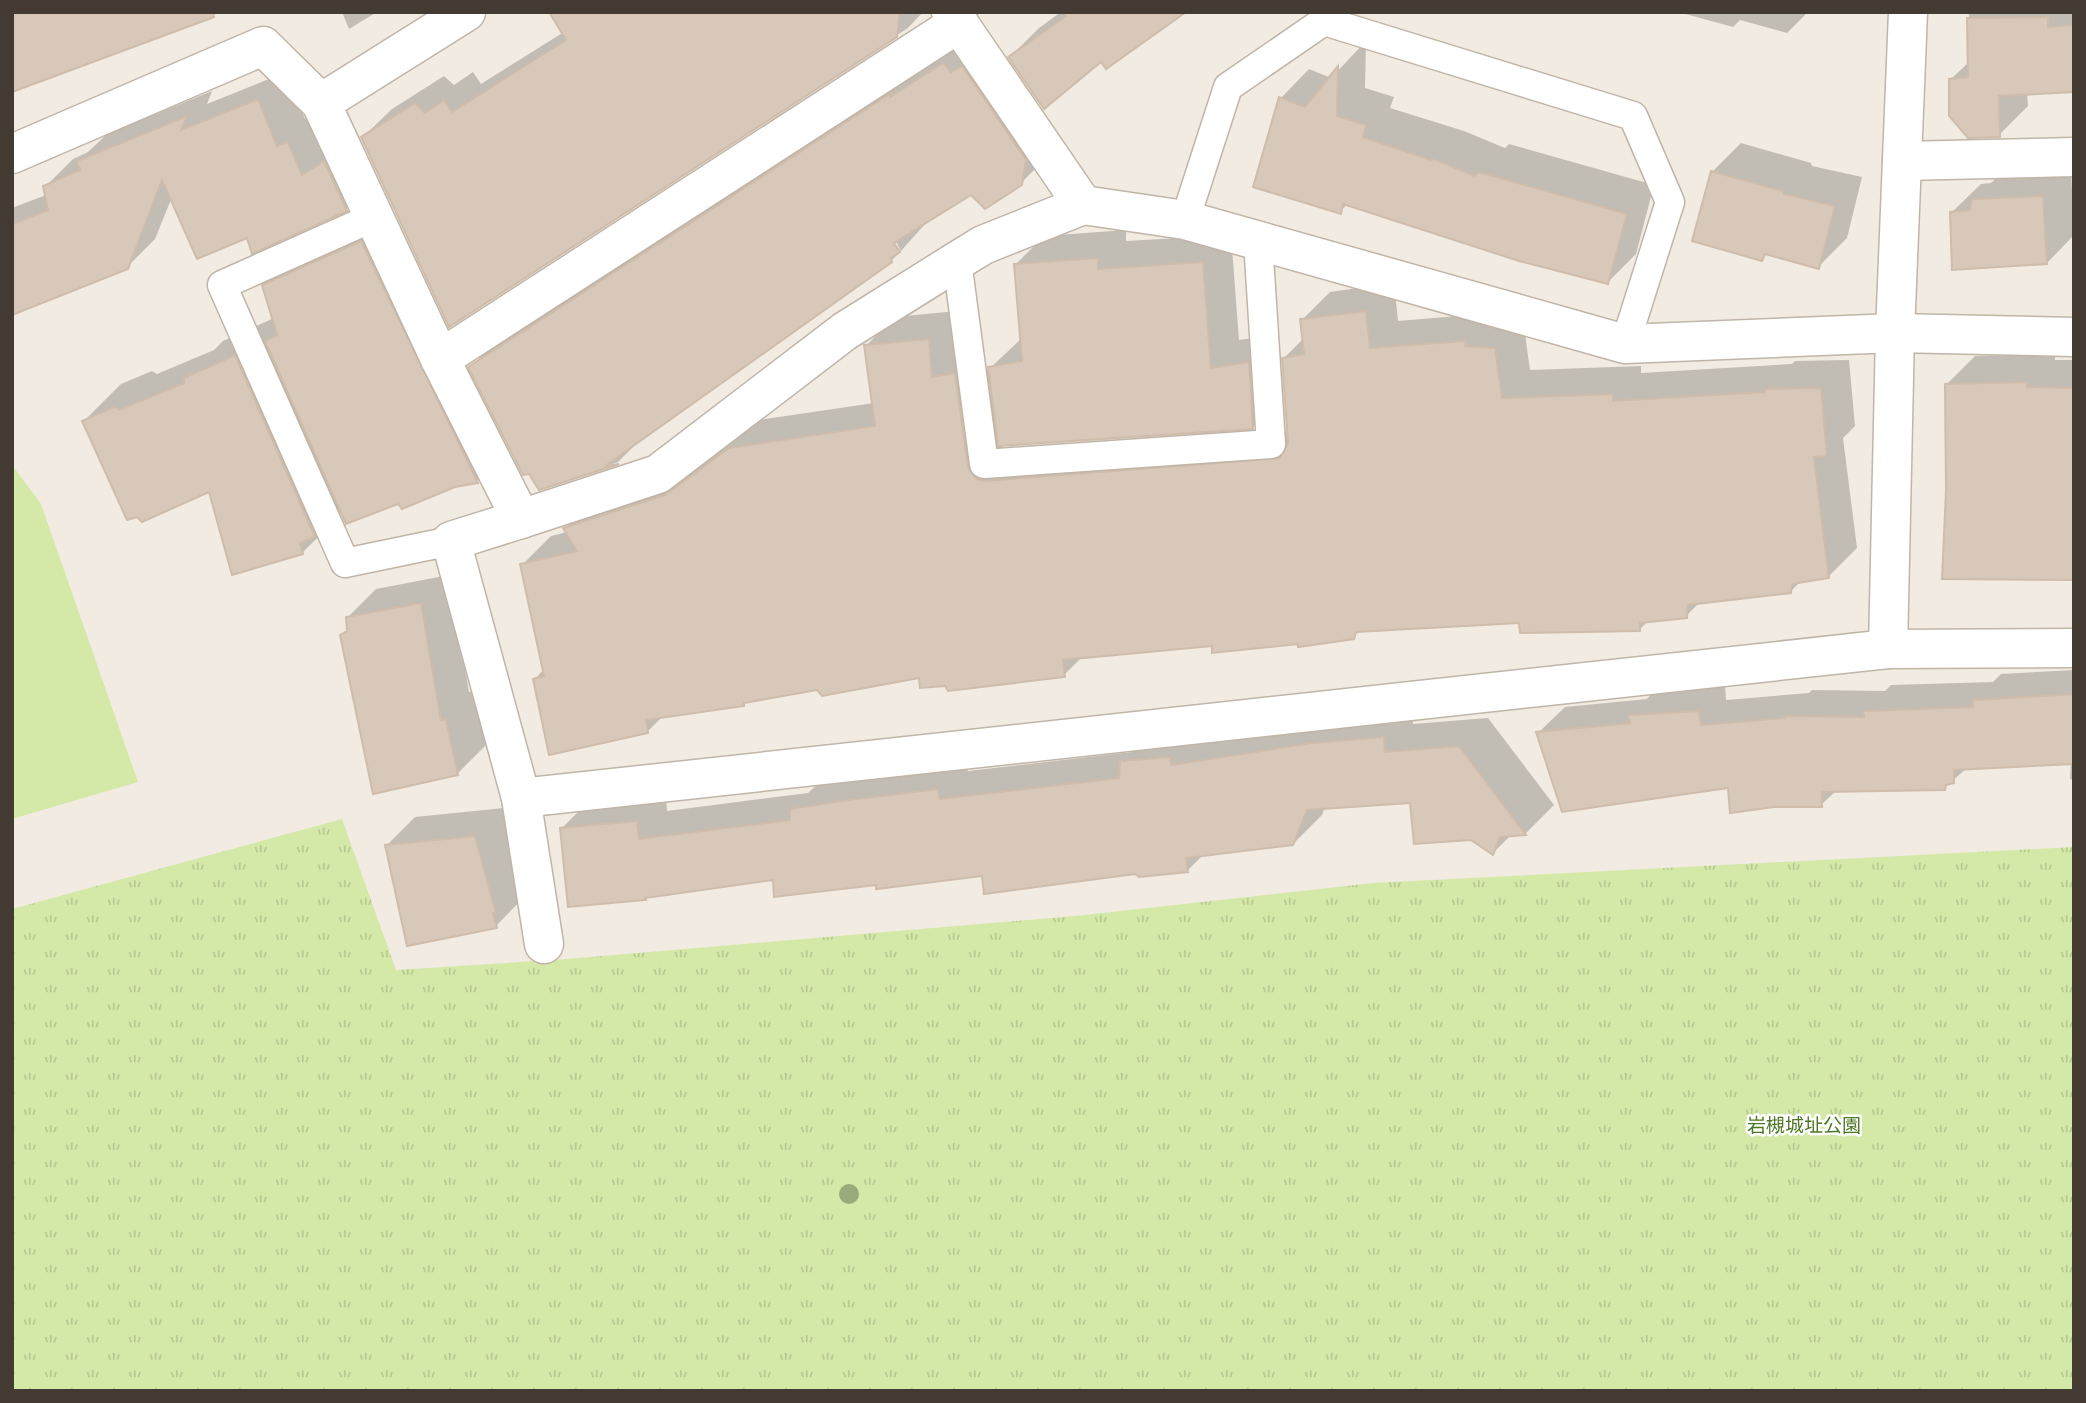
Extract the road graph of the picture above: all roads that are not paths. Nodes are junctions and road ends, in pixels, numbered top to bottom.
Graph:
1 (466, 12) edge
2 (1908, 12) edge
3 (955, 18) edge
4 (321, 103) junction
5 (12, 154) edge
6 (2074, 157) edge
7 (1902, 161) junction
8 (1083, 205) junction
9 (374, 217) junction
10 (1185, 220) junction
11 (1258, 241) junction
12 (957, 261) junction
13 (1895, 333) junction
14 (2074, 337) edge
15 (1625, 344) junction
16 (440, 359) junction
17 (521, 519) junction
18 (451, 541) junction
19 (2074, 648) edge
20 (1888, 649) junction
21 (522, 798) junction
22 (544, 944) dead end

1 - 4 street
2 - 7 street
3 - 8 street
3 - 16 street
4 - 5 street
4 - 9 street
6 - 7 street
7 - 13 street
8 - 10 street
8 - 12 street
9 - 16 street
9 - 18 lane
10 - 11 street
10 - 15 lane
11 - 12 lane
11 - 15 street
12 - 17 street
13 - 14 street
13 - 15 street
13 - 20 street
16 - 17 street
17 - 18 street
18 - 21 street
19 - 20 street
20 - 21 street
21 - 22 street

